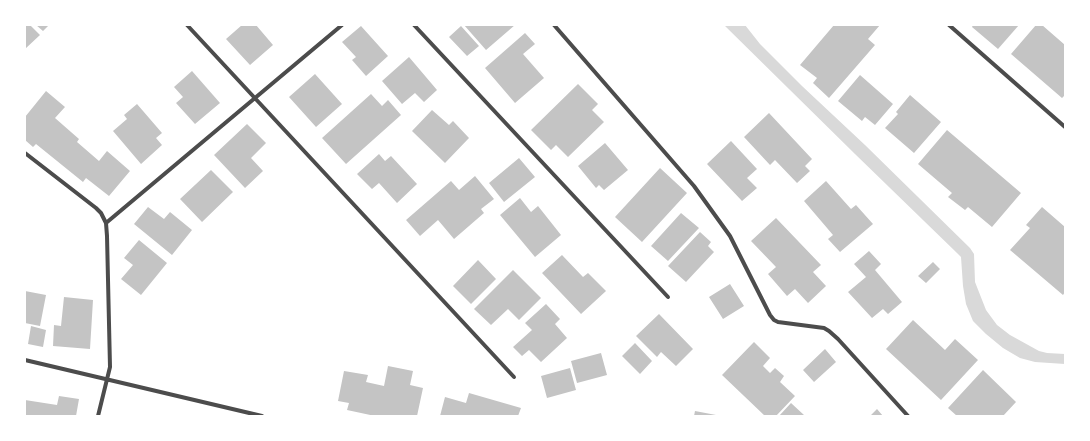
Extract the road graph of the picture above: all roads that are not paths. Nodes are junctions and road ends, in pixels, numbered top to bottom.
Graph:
1 (187, 25) edge
2 (342, 25) edge
3 (414, 25) edge
4 (554, 25) edge
5 (949, 25) edge
6 (255, 98) junction
7 (1065, 127) edge
8 (25, 153) edge
9 (106, 223) junction
10 (668, 297) dead end
11 (25, 360) edge
12 (514, 377) dead end
13 (108, 379) junction
14 (98, 416) edge
15 (262, 416) edge
16 (908, 416) edge

1 - 6 street
2 - 6 street
3 - 10 street
4 - 16 street
5 - 7 street
6 - 9 street
6 - 12 street
8 - 9 street
9 - 13 street
11 - 13 street
13 - 14 street
13 - 15 street

